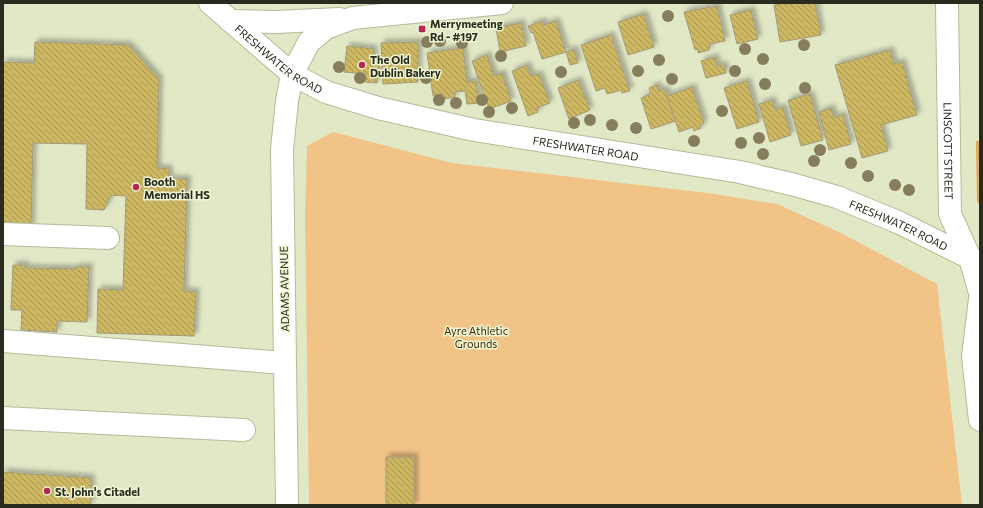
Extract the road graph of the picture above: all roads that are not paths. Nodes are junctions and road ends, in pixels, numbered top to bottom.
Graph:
1 (210, 3) edge
2 (502, 3) edge
3 (947, 3) edge
4 (353, 18) junction
5 (230, 21) junction
6 (292, 74) junction
7 (3, 234) edge
8 (108, 238) dead end
9 (975, 261) edge
10 (980, 293) edge
11 (980, 299) edge
12 (3, 341) edge
13 (284, 362) junction
14 (3, 418) edge
15 (980, 420) edge
16 (244, 430) dead end
17 (287, 505) edge

1 - 5 street, FRESHWATER ROAD
2 - 4 street
3 - 9 street, LINSCOTT STREET
4 - 5 street
4 - 6 street, ADAMS AVENUE
5 - 6 street, FRESHWATER ROAD
6 - 9 street, FRESHWATER ROAD
6 - 13 street, ADAMS AVENUE
7 - 8 street
9 - 10 street, LINSCOTT STREET
11 - 15 street
12 - 13 street
13 - 17 street, ADAMS AVENUE
14 - 16 street

